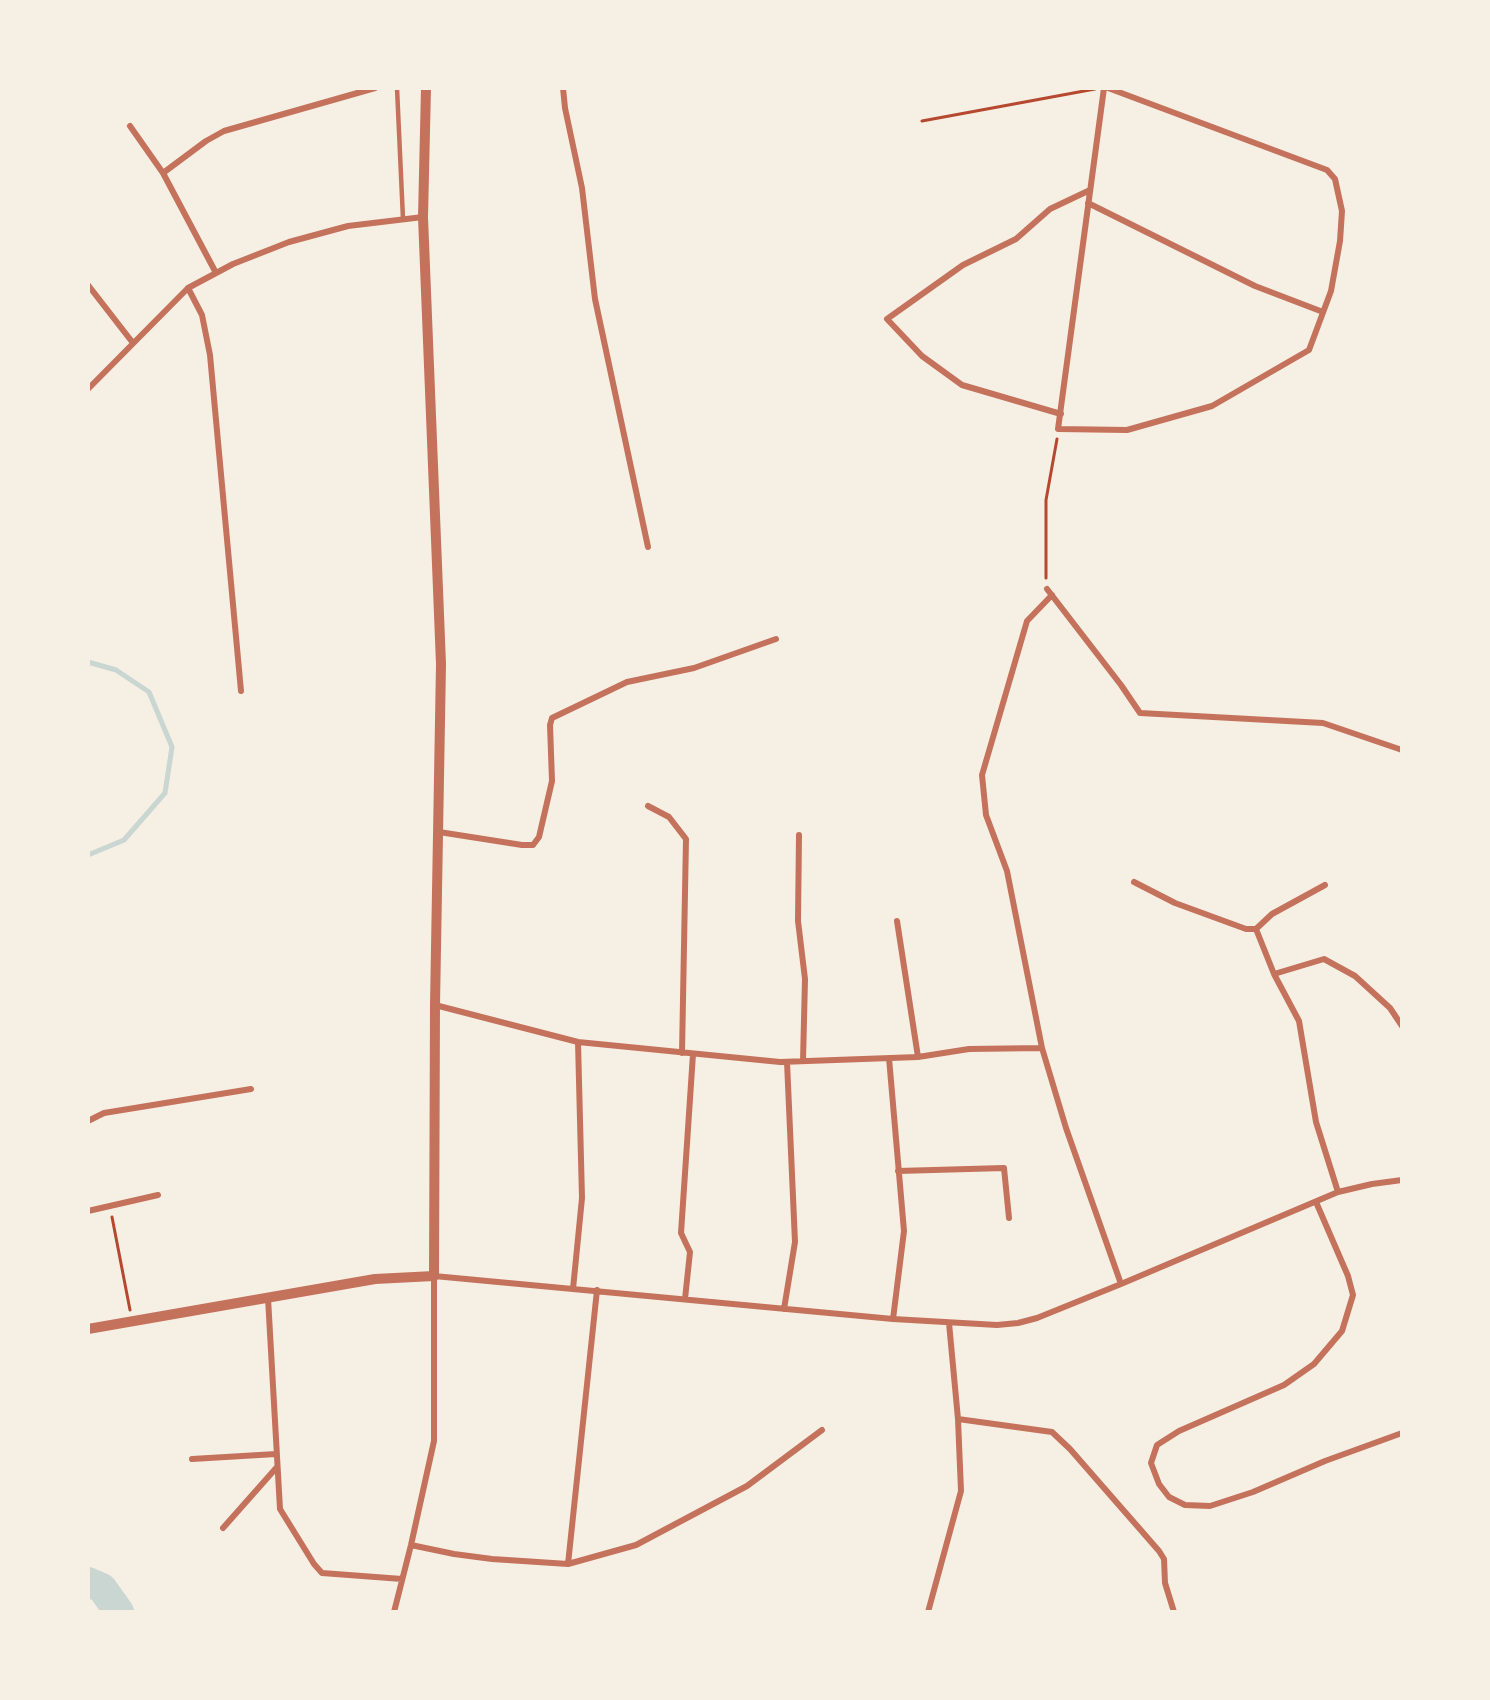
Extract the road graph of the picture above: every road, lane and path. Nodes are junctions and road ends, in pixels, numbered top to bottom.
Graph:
1 (375, 88) edge
2 (397, 88) edge
3 (426, 88) edge
4 (563, 88) edge
5 (1097, 88) edge
6 (1106, 88) edge
7 (922, 121) dead end
8 (130, 126) dead end
9 (163, 173) junction
10 (1090, 190) junction
11 (1088, 203) junction
12 (423, 217) junction
13 (403, 219) junction
14 (216, 273) junction
15 (88, 285) edge
16 (188, 288) junction
17 (1323, 312) junction
18 (133, 343) junction
19 (88, 389) edge
20 (1061, 414) junction
21 (1058, 429) junction
22 (648, 547) dead end
23 (1047, 589) joint
24 (1052, 595) junction
25 (776, 639) dead end
26 (241, 691) dead end
27 (1401, 750) edge
28 (648, 806) dead end
29 (439, 832) junction
30 (799, 835) dead end
31 (1134, 882) dead end
32 (1324, 885) dead end
33 (897, 921) dead end
34 (1256, 929) junction
35 (1274, 974) junction
36 (435, 1005) junction
37 (1401, 1026) edge
38 (578, 1042) junction
39 (1042, 1048) junction
40 (682, 1053) junction
41 (693, 1054) junction
42 (918, 1057) junction
43 (888, 1058) junction
44 (803, 1061) junction
45 (787, 1062) junction
46 (251, 1089) dead end
47 (88, 1121) edge
48 (898, 1171) junction
49 (1401, 1180) edge
50 (1338, 1192) junction
51 (158, 1195) dead end
52 (1316, 1202) junction
53 (110, 1206) junction
54 (88, 1211) edge
55 (1009, 1218) dead end
56 (434, 1276) junction
57 (1121, 1284) junction
58 (573, 1289) junction
59 (597, 1290) junction
60 (268, 1298) junction
61 (685, 1299) junction
62 (784, 1309) junction
63 (892, 1318) junction
64 (132, 1322) junction
65 (949, 1323) junction
66 (88, 1329) edge
67 (958, 1419) junction
68 (822, 1430) dead end
69 (1401, 1434) edge
70 (276, 1454) junction
71 (192, 1459) dead end
72 (277, 1467) junction
73 (224, 1528) dead end
74 (411, 1545) junction
75 (568, 1564) junction
76 (402, 1579) junction
77 (394, 1611) edge
78 (928, 1611) edge
79 (1174, 1611) edge

1 - 9 street
2 - 13 lane
3 - 12 street
4 - 22 street
5 - 7 path
6 - 10 street
6 - 17 street
8 - 9 street
9 - 14 street
10 - 11 street
10 - 20 street
11 - 17 street
11 - 20 street
12 - 13 street
12 - 29 street
13 - 14 street
14 - 16 street
15 - 18 street
16 - 18 street
16 - 26 street
17 - 21 street
18 - 19 street
20 - 21 street
21 - 23 path
23 - 24 street
24 - 27 street
24 - 39 street
25 - 29 street
28 - 40 street
29 - 36 street
30 - 44 street
31 - 34 street
32 - 34 street
33 - 42 street
34 - 35 street
35 - 37 street
35 - 50 street
36 - 38 street
36 - 56 street
38 - 40 street
38 - 58 street
39 - 42 street
39 - 57 street
40 - 41 street
41 - 45 street
41 - 61 street
42 - 43 street
43 - 44 street
43 - 48 street
44 - 45 street
45 - 62 street
46 - 47 street
48 - 55 street
48 - 63 street
49 - 50 street
50 - 52 street
51 - 53 street
52 - 57 street
52 - 69 street
53 - 54 street
53 - 64 path
56 - 58 street
56 - 60 street
56 - 74 street
57 - 65 street
58 - 59 street
59 - 61 street
59 - 75 street
60 - 64 street
60 - 70 street
61 - 62 street
62 - 63 street
63 - 65 street
64 - 66 street
65 - 67 street
67 - 78 street
67 - 79 street
68 - 75 street
70 - 71 street
70 - 72 street
72 - 73 street
72 - 76 street
74 - 75 street
74 - 76 street
76 - 77 street

